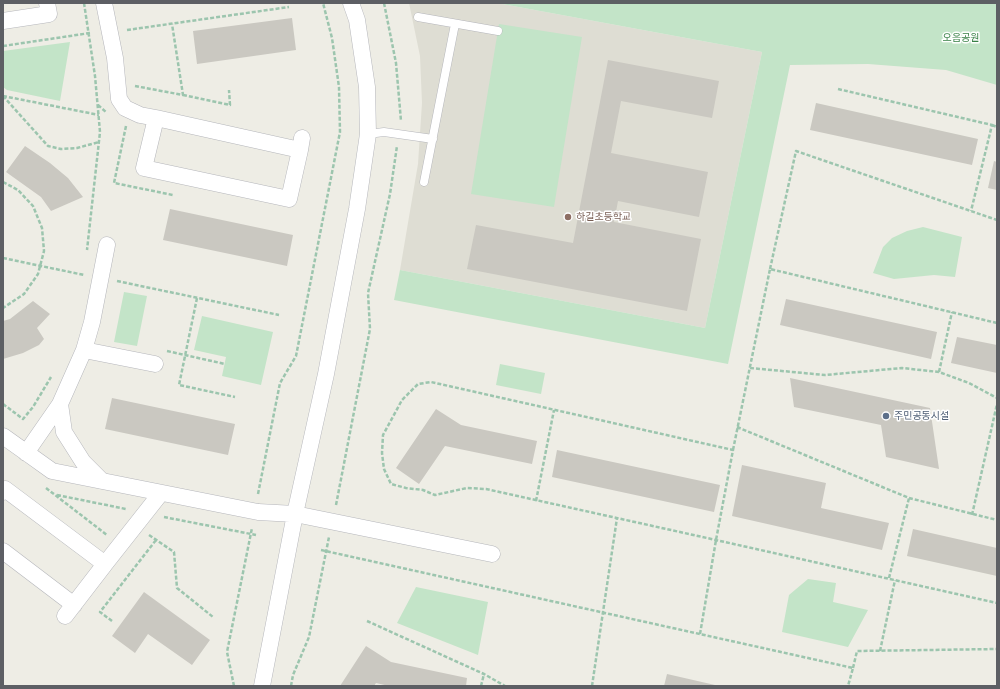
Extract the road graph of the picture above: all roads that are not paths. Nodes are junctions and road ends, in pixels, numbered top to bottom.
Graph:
1 (47, 3) edge
2 (104, 3) edge
3 (351, 3) edge
4 (418, 17) dead end
5 (3, 21) edge
6 (455, 24) junction
7 (498, 31) dead end
8 (156, 118) junction
9 (368, 134) junction
10 (433, 139) junction
11 (424, 182) dead end
12 (107, 245) dead end
13 (84, 350) junction
14 (155, 364) dead end
15 (60, 404) junction
16 (3, 436) edge
17 (26, 453) junction
18 (102, 481) junction
19 (3, 492) edge
20 (161, 493) junction
21 (296, 514) junction
22 (3, 551) edge
23 (492, 554) dead end
24 (105, 564) junction
25 (262, 686) edge

1 - 5 street
2 - 8 street
3 - 9 street
4 - 6 lane
6 - 7 lane
6 - 10 lane
8 - 8 street
9 - 10 lane
9 - 21 street
10 - 11 lane
12 - 13 street
13 - 14 street
13 - 15 street
15 - 17 street
15 - 18 street
16 - 17 street
17 - 18 street
18 - 20 street
19 - 24 street
20 - 21 street
20 - 24 street
21 - 23 street
21 - 25 street
22 - 24 street

